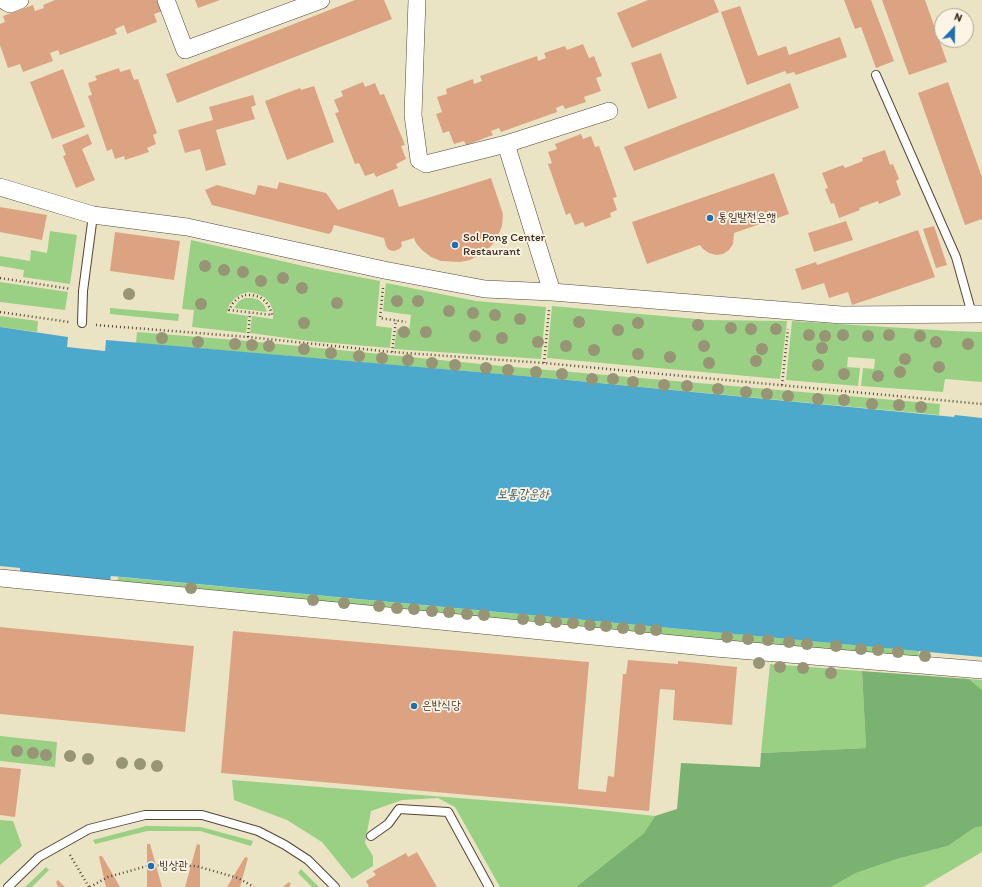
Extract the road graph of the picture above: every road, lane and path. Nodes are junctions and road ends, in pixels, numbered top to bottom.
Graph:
1 (3, 0) edge
2 (20, 0) edge
3 (166, 0) edge
4 (321, 0) edge
5 (417, 0) edge
6 (876, 75) dead end
7 (609, 111) dead end
8 (506, 144) junction
9 (0, 187) edge
10 (93, 215) junction
11 (384, 270) junction
12 (0, 278) edge
13 (83, 291) junction
14 (552, 292) junction
15 (0, 312) edge
16 (250, 313) junction
17 (977, 314) edge
18 (396, 320) junction
19 (406, 322) dead end
20 (82, 323) junction
21 (789, 328) dead end
22 (248, 337) junction
23 (392, 352) junction
24 (782, 385) junction
25 (982, 404) edge
26 (0, 578) edge
27 (982, 670) edge
28 (371, 836) dead end
29 (70, 854) dead end
30 (8, 887) edge
31 (89, 887) edge
32 (254, 887) edge
33 (335, 887) edge
34 (488, 887) edge

1 - 2 street
3 - 4 street
5 - 8 street
6 - 17 lane
7 - 8 street
8 - 14 street
9 - 10 street
10 - 11 street
10 - 13 lane
11 - 14 street
11 - 18 path
12 - 13 path
13 - 20 lane
14 - 17 street
15 - 20 path
16 - 16 path
16 - 22 path
18 - 19 path
18 - 23 path
20 - 22 path
21 - 24 path
22 - 23 path
23 - 24 path
24 - 25 path
26 - 27 street
28 - 34 lane
29 - 31 path
30 - 33 lane
31 - 32 path

